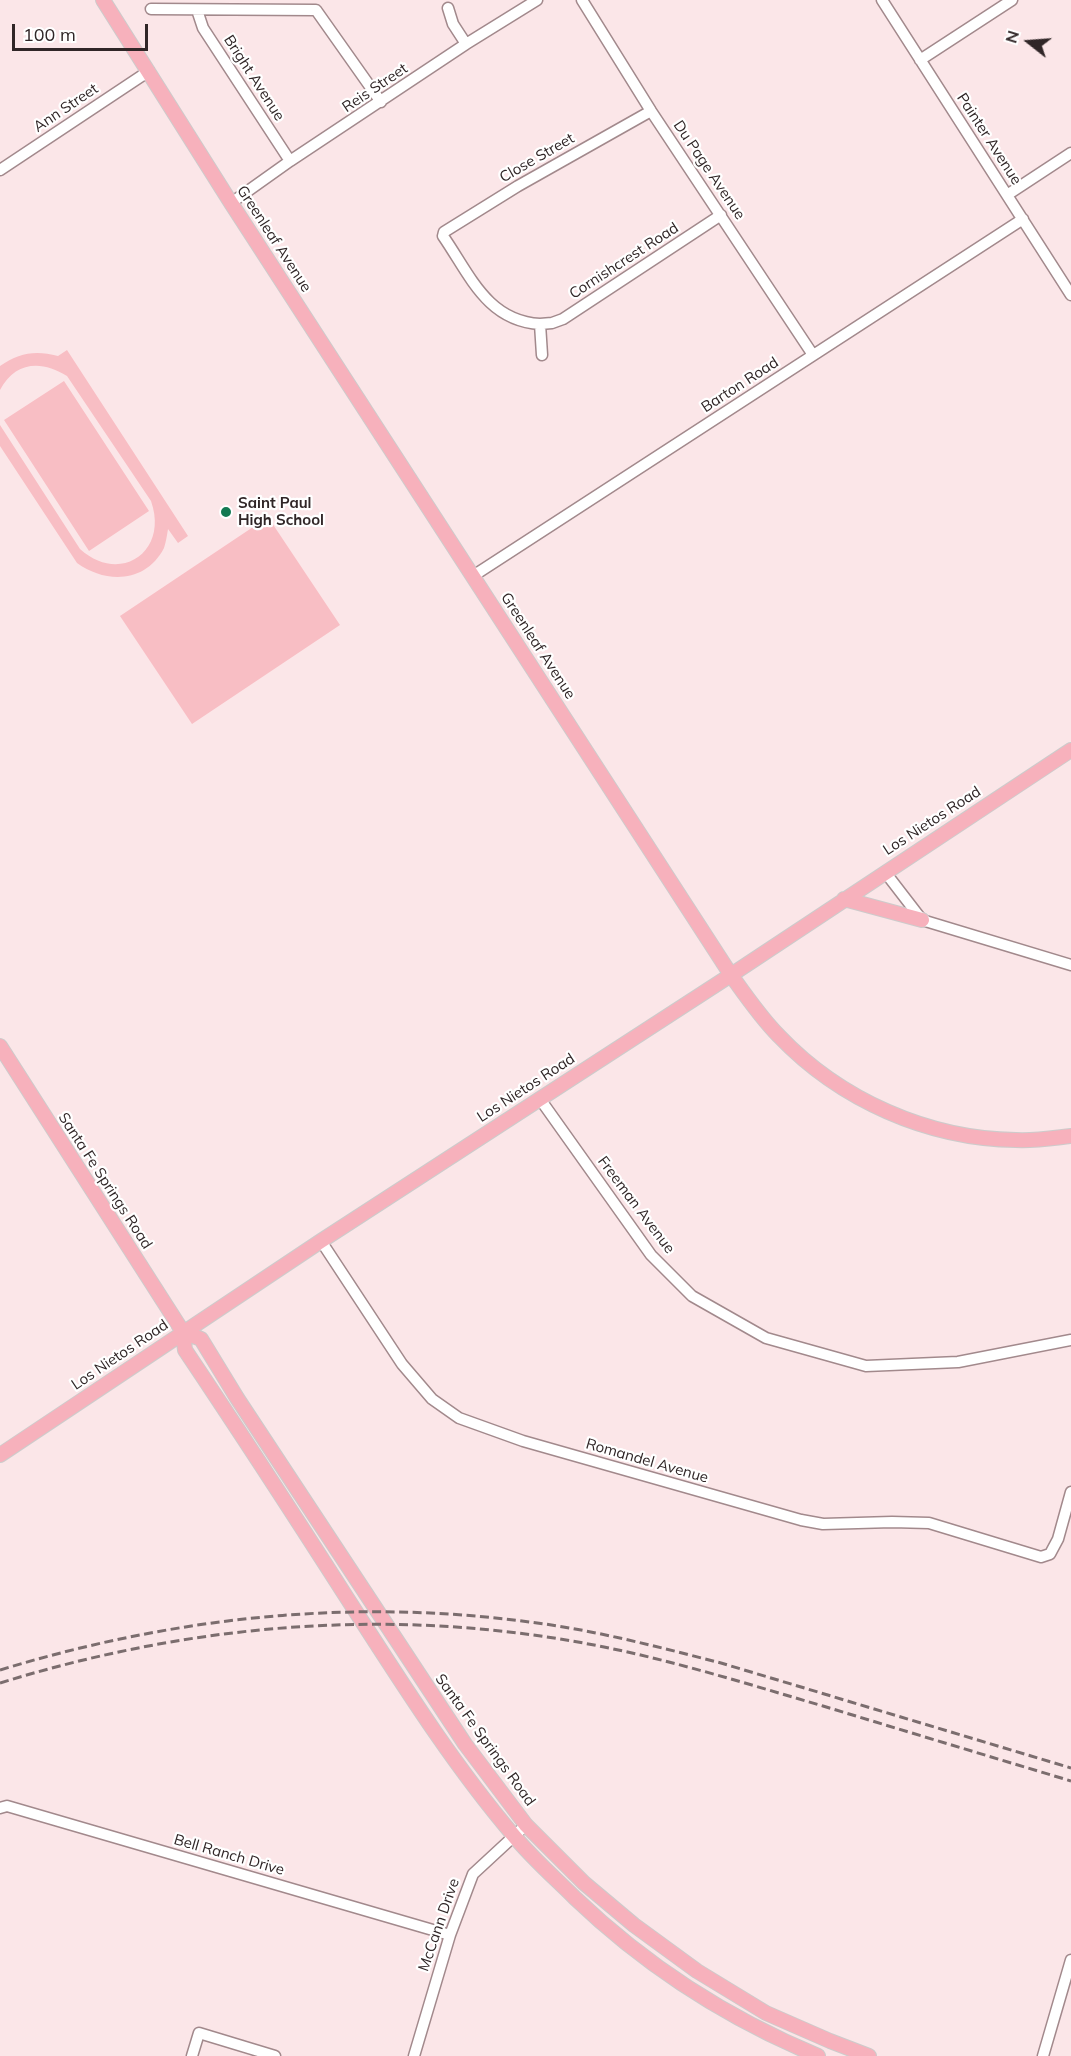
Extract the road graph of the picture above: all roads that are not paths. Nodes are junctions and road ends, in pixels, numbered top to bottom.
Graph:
1 (103, 0) edge
2 (537, 0) edge
3 (582, 0) edge
4 (882, 0) edge
5 (1012, 0) edge
6 (448, 8) dead end
7 (151, 9) dead end
8 (197, 10) junction
9 (466, 44) junction
10 (920, 60) junction
11 (149, 71) junction
12 (381, 102) junction
13 (651, 111) junction
14 (1071, 153) edge
15 (290, 161) junction
16 (0, 170) edge
17 (1007, 195) junction
18 (231, 203) junction
19 (721, 215) junction
20 (1023, 219) junction
21 (443, 236) joint
22 (1071, 295) edge
23 (540, 324) junction
24 (542, 355) dead end
25 (813, 355) junction
26 (473, 576) junction
27 (1071, 750) edge
28 (885, 872) junction
29 (844, 899) junction
30 (922, 920) junction
31 (1071, 965) edge
32 (731, 975) junction
33 (0, 1046) edge
34 (540, 1099) junction
35 (1071, 1136) edge
36 (321, 1241) junction
37 (183, 1332) junction
38 (1071, 1341) edge
39 (266, 1442) junction
40 (251, 1451) junction
41 (0, 1455) edge
42 (1071, 1492) edge
43 (0, 1808) edge
44 (526, 1825) junction
45 (514, 1837) junction
46 (450, 1935) junction
47 (1071, 1960) edge
48 (192, 2056) edge
49 (275, 2056) edge
50 (414, 2056) edge
51 (818, 2056) edge
52 (869, 2056) edge
53 (1043, 2056) edge

1 - 11 main road, Greenleaf Avenue
2 - 9 street, Reis Street
3 - 13 street, Du Page Avenue
4 - 10 street, Painter Avenue
5 - 10 street
6 - 9 street
7 - 8 street
8 - 12 street
8 - 15 street, Bright Avenue
9 - 12 street, Reis Street
10 - 17 street, Painter Avenue
11 - 16 street, Ann Street
11 - 18 main road, Greenleaf Avenue
12 - 15 street, Reis Street
13 - 19 street, Du Page Avenue
13 - 21 street, Close Street
14 - 17 street
15 - 18 street, Reis Street
17 - 20 street, Painter Avenue
18 - 26 main road, Greenleaf Avenue
19 - 23 street, Cornishcrest Road
19 - 25 street, Du Page Avenue
20 - 22 street, Painter Avenue
20 - 25 street, Barton Road
21 - 23 street, Cornishcrest Road
23 - 24 street
25 - 26 street, Barton Road
26 - 32 main road, Greenleaf Avenue
27 - 28 main road, Los Nietos Road
28 - 29 main road, Los Nietos Road
28 - 30 street
29 - 30 main road
29 - 32 main road, Los Nietos Road
30 - 31 street
32 - 34 main road, Los Nietos Road
32 - 35 main road, Greenleaf Avenue
33 - 37 main road, Santa Fe Springs Road
34 - 36 main road, Los Nietos Road
34 - 38 street, Freeman Avenue
36 - 37 main road, Los Nietos Road
36 - 42 street, Romandel Avenue
37 - 39 main road, Santa Fe Springs Road
37 - 40 main road, Santa Fe Springs Road
37 - 41 main road, Los Nietos Road
39 - 40 main road
39 - 44 main road, Santa Fe Springs Road
40 - 45 main road, Santa Fe Springs Road
43 - 46 street, Bell Ranch Drive
44 - 45 street, McCann Drive
44 - 52 main road, Santa Fe Springs Road
45 - 46 street, McCann Drive
45 - 51 main road, Santa Fe Springs Road
46 - 50 street, McCann Drive
47 - 53 street
48 - 49 street

